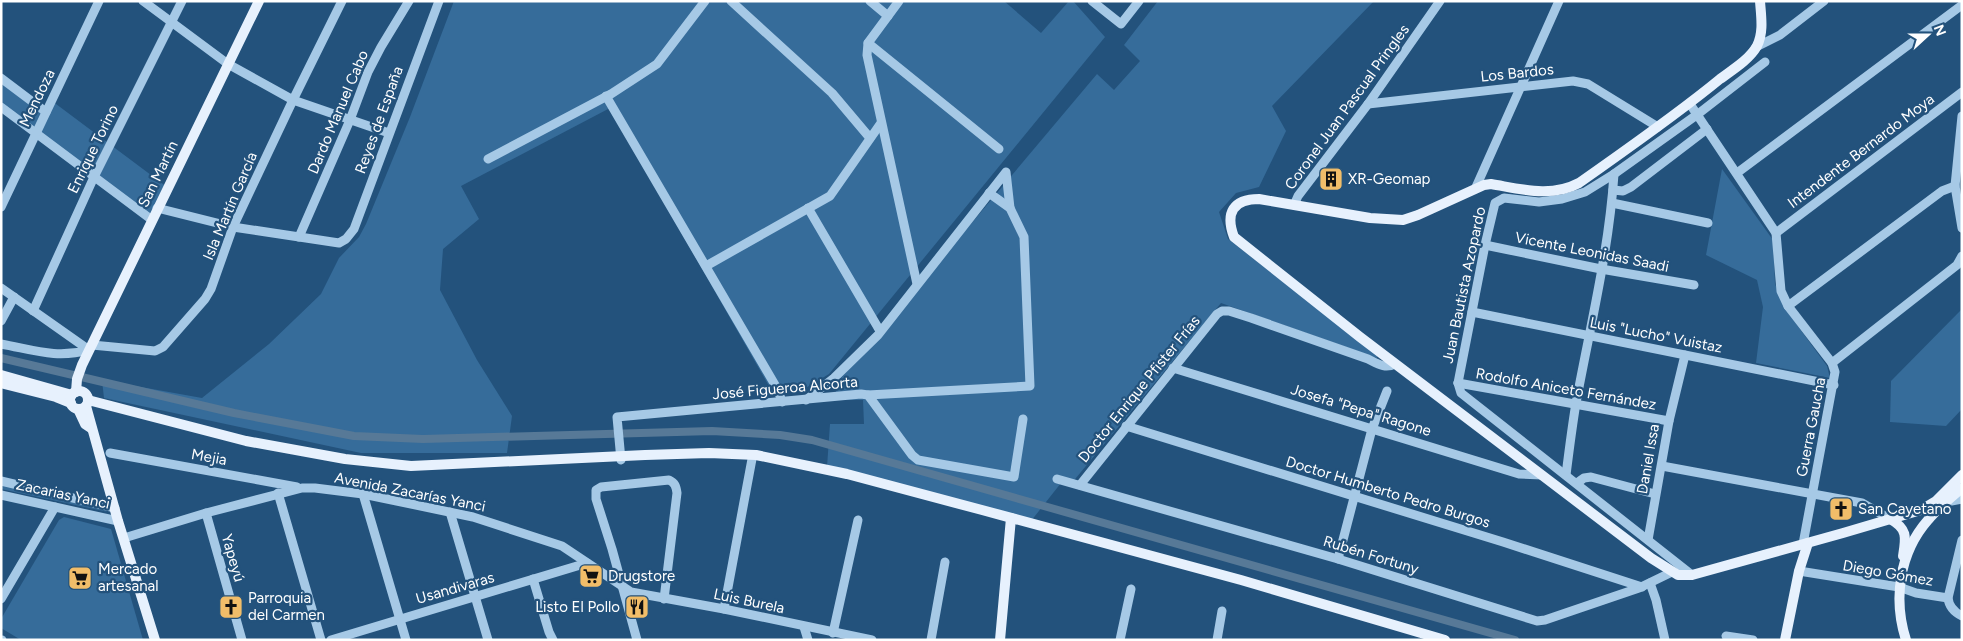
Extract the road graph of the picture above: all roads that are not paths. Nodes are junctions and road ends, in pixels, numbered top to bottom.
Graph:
1 (99, 1) edge
2 (143, 1) edge
3 (182, 1) edge
4 (259, 1) edge
5 (342, 1) edge
6 (409, 1) edge
7 (438, 1) edge
8 (705, 1) edge
9 (732, 1) edge
10 (870, 1) edge
11 (899, 1) edge
12 (1092, 1) edge
13 (1139, 1) edge
14 (1440, 1) edge
15 (1559, 1) edge
16 (1760, 1) edge
17 (1824, 1) edge
18 (1960, 1) edge
19 (1962, 5) edge
20 (888, 16) junction
21 (172, 22) junction
22 (868, 43) junction
23 (1756, 47) junction
24 (1765, 62) dead end
25 (228, 64) junction
26 (1, 78) edge
27 (1522, 86) junction
28 (1962, 92) edge
29 (606, 96) junction
30 (293, 100) junction
31 (1368, 104) junction
32 (1690, 104) junction
33 (1, 107) edge
34 (46, 112) junction
35 (1698, 114) junction
36 (1962, 116) edge
37 (350, 120) junction
38 (881, 123) junction
39 (1658, 127) junction
40 (1707, 129) junction
41 (36, 133) junction
42 (389, 133) junction
43 (870, 138) junction
44 (999, 149) dead end
45 (488, 159) dead end
46 (1737, 173) junction
47 (1614, 174) junction
48 (94, 177) junction
49 (1955, 186) junction
50 (1476, 187) junction
51 (1613, 190) junction
52 (989, 193) junction
53 (1612, 204) junction
54 (1294, 205) junction
55 (1, 207) edge
56 (157, 208) junction
57 (808, 208) junction
58 (1010, 208) junction
59 (152, 220) junction
60 (1708, 223) dead end
61 (233, 227) junction
62 (1962, 228) edge
63 (1776, 233) junction
64 (298, 237) junction
65 (1485, 245) junction
66 (1962, 256) edge
67 (706, 266) junction
68 (1602, 269) junction
69 (917, 284) junction
70 (1694, 285) dead end
71 (1, 288) edge
72 (14, 297) junction
73 (1788, 306) junction
74 (33, 310) junction
75 (1472, 312) junction
76 (1, 321) edge
77 (880, 331) junction
78 (1590, 336) junction
79 (1, 344) edge
80 (90, 347) junction
81 (1685, 355) junction
82 (1832, 363) junction
83 (1396, 364) junction
84 (1173, 368) junction
85 (1, 375) edge
86 (1, 383) edge
87 (1458, 383) junction
88 (1834, 385) junction
89 (1387, 391) dead end
90 (868, 395) junction
91 (80, 397) junction
92 (806, 400) junction
93 (782, 402) junction
94 (1576, 404) junction
95 (1024, 419) dead end
96 (1669, 421) junction
97 (1126, 426) junction
98 (1372, 429) junction
99 (110, 453) dead end
100 (621, 458) junction
101 (752, 459) junction
102 (1662, 466) junction
103 (1542, 475) junction
104 (1566, 475) junction
105 (1962, 475) edge
106 (1057, 478) dead end
107 (1, 481) edge
108 (1576, 483) junction
109 (1080, 485) junction
110 (302, 488) junction
111 (1962, 488) edge
112 (278, 493) junction
113 (1813, 493) junction
114 (363, 494) junction
115 (1655, 494) junction
116 (1, 495) edge
117 (1355, 496) junction
118 (1962, 499) edge
119 (1946, 502) junction
120 (55, 507) junction
121 (115, 508) junction
122 (450, 512) junction
123 (206, 513) junction
124 (1890, 519) junction
125 (858, 520) dead end
126 (1011, 520) junction
127 (118, 521) junction
128 (124, 538) junction
129 (1648, 540) junction
130 (1962, 540) edge
131 (1805, 544) junction
132 (1338, 559) junction
133 (944, 562) dead end
134 (587, 563) junction
135 (1799, 571) junction
136 (1672, 572) junction
137 (1901, 572) junction
138 (1692, 575) junction
139 (533, 579) junction
140 (1646, 585) junction
141 (622, 586) junction
142 (1899, 587) junction
143 (1131, 589) dead end
144 (475, 596) junction
145 (1948, 598) junction
146 (664, 599) junction
147 (1, 600) edge
148 (724, 609) junction
149 (1222, 611) dead end
150 (1962, 616) edge
151 (400, 618) junction
152 (804, 627) junction
153 (834, 633) junction
154 (1726, 636) dead end
155 (156, 640) edge
156 (242, 640) edge
157 (321, 640) edge
158 (331, 640) edge
159 (406, 640) edge
160 (488, 640) edge
161 (553, 640) edge
162 (637, 640) edge
163 (808, 640) edge
164 (872, 640) edge
165 (931, 640) edge
166 (1000, 640) edge
167 (1120, 640) edge
168 (1216, 640) edge
169 (1427, 640) edge
170 (1445, 640) edge
171 (1665, 640) edge
172 (1753, 640) edge
173 (1785, 640) edge
174 (1906, 640) edge

1 - 34 street, Mendoza
2 - 21 street
3 - 21 street, Enrique Torino
4 - 25 main road, San Martín
5 - 30 street, Isla Martín García
6 - 37 street, Dardo Manuel Cabo
7 - 42 street, Reyes de España
8 - 29 street
9 - 43 street
10 - 20 street
11 - 20 street
12 - 13 street
14 - 31 street, Coronel Juan Pascual Pringles
15 - 27 street, Juan Bautista Azopardo
16 - 23 main road
17 - 23 street
18 - 19 street
19 - 46 street
20 - 22 street
21 - 25 street
21 - 48 street, Enrique Torino
22 - 38 street
22 - 44 street
23 - 32 main road
24 - 35 street
25 - 30 street
25 - 56 main road, San Martín
26 - 34 street
27 - 31 street, Los Bardos
27 - 39 street, Los Bardos
27 - 50 street, Juan Bautista Azopardo
28 - 63 street, Intendente Bernardo Moya
29 - 45 street
29 - 67 street
30 - 37 street
30 - 61 street, Isla Martín García
31 - 54 street, Coronel Juan Pascual Pringles
32 - 35 street
32 - 39 main road
33 - 41 street
34 - 41 street, Mendoza
35 - 40 street
35 - 47 street
36 - 49 street
37 - 42 street
37 - 64 street, Dardo Manuel Cabo
38 - 43 street
38 - 69 street
39 - 50 main road
40 - 46 street
40 - 51 street
41 - 48 street
41 - 55 street, Mendoza
42 - 64 street, Reyes de España
43 - 57 street
46 - 63 street
47 - 51 street
47 - 65 street, Juan Bautista Azopardo
48 - 59 street
48 - 74 street, Enrique Torino
49 - 62 street
49 - 73 street
50 - 54 main road
51 - 53 street
52 - 58 street
52 - 58 street
52 - 69 street
53 - 60 street
53 - 68 street
54 - 83 main road
56 - 59 main road, San Martín
56 - 61 street
57 - 67 street
57 - 77 street
58 - 90 street
59 - 80 main road, San Martín
61 - 64 street
61 - 80 street, Isla Martín García
63 - 73 street
65 - 68 street, Vicente Leonidas Saadi
65 - 75 street, Juan Bautista Azopardo
66 - 82 street, Guerra Gaucha
67 - 93 street
68 - 70 street, Vicente Leonidas Saadi
68 - 78 street
69 - 77 street
71 - 72 street
72 - 74 street
72 - 76 street
73 - 82 street
74 - 80 street
75 - 78 street, Luis "Lucho" Vuistaz
75 - 87 street, Juan Bautista Azopardo
77 - 92 street
78 - 81 street, Luis "Lucho" Vuistaz
78 - 94 street
79 - 80 street
80 - 91 main road, San Martín
81 - 88 street, Luis "Lucho" Vuistaz
81 - 96 street, Daniel Issa
82 - 88 street, Guerra Gaucha
83 - 84 street, Doctor Enrique Pfister Frías
83 - 103 main road
84 - 97 street, Doctor Enrique Pfister Frías
84 - 98 street, Josefa "Pepa" Ragone
85 - 91 main road
86 - 91 main road
87 - 94 street, Rodolfo Aniceto Fernández
87 - 104 street
88 - 113 street, Guerra Gaucha
89 - 98 street
90 - 92 street, José Figueroa Alcorta
90 - 95 street, José Figueroa Alcorta
91 - 100 main road
91 - 121 main road
92 - 93 street, José Figueroa Alcorta
93 - 100 street, José Figueroa Alcorta
94 - 96 street, Rodolfo Aniceto Fernández
94 - 104 street
96 - 102 street, Daniel Issa
97 - 109 street, Doctor Enrique Pfister Frías
97 - 117 street, Doctor Humberto Pedro Burgos
98 - 103 street, Josefa "Pepa" Ragone
98 - 117 street
99 - 110 street, Mejia
100 - 101 main road
100 - 126 main road
101 - 126 main road
101 - 148 street
102 - 113 street
102 - 115 street, Daniel Issa
103 - 136 main road
104 - 108 street
105 - 124 main road
106 - 109 street, Rubén Fortuny
107 - 121 street, Zacarias Yanci
108 - 115 street
108 - 129 street
109 - 132 street, Rubén Fortuny
110 - 112 street, Avenida Zacarías Yanci
110 - 114 street, Avenida Zacarías Yanci
111 - 119 main road
112 - 123 street, Avenida Zacarías Yanci
112 - 157 street
113 - 124 street
113 - 131 street, Guerra Gaucha
114 - 122 street, Avenida Zacarías Yanci
114 - 151 street
115 - 129 street, Daniel Issa
116 - 120 street, Zacarias Yanci
117 - 132 street
117 - 140 street, Doctor Humberto Pedro Burgos
118 - 119 street
119 - 137 main road
120 - 127 street, Zacarias Yanci
120 - 147 street
121 - 127 main road
122 - 134 street, Avenida Zacarías Yanci
122 - 144 street
123 - 128 street, Avenida Zacarías Yanci
123 - 156 street, Yapeyú
124 - 131 main road
124 - 137 main road
125 - 153 street
126 - 166 main road
126 - 169 main road
126 - 170 main road
127 - 128 main road
128 - 155 main road
129 - 138 street
130 - 145 street
131 - 135 main road
131 - 138 main road
132 - 140 street, Rubén Fortuny
133 - 165 street
134 - 139 street, Usandivaras
134 - 141 street, Avenida Zacarías Yanci
135 - 142 street, Diego Gómez
135 - 173 main road
136 - 138 main road
136 - 140 street, Rubén Fortuny
137 - 142 main road
139 - 144 street, Usandivaras
139 - 161 street
140 - 171 street
141 - 146 street, Luis Burela
141 - 146 street
141 - 162 street
142 - 145 street, Diego Gómez
142 - 174 main road
143 - 167 street
144 - 151 street, Usandivaras
144 - 160 street
145 - 150 street, Diego Gómez
146 - 148 street, Luis Burela
148 - 152 street, Luis Burela
149 - 168 street
151 - 158 street, Usandivaras
151 - 159 street
152 - 153 street, Luis Burela
152 - 163 street
153 - 164 street, Luis Burela
154 - 172 street

